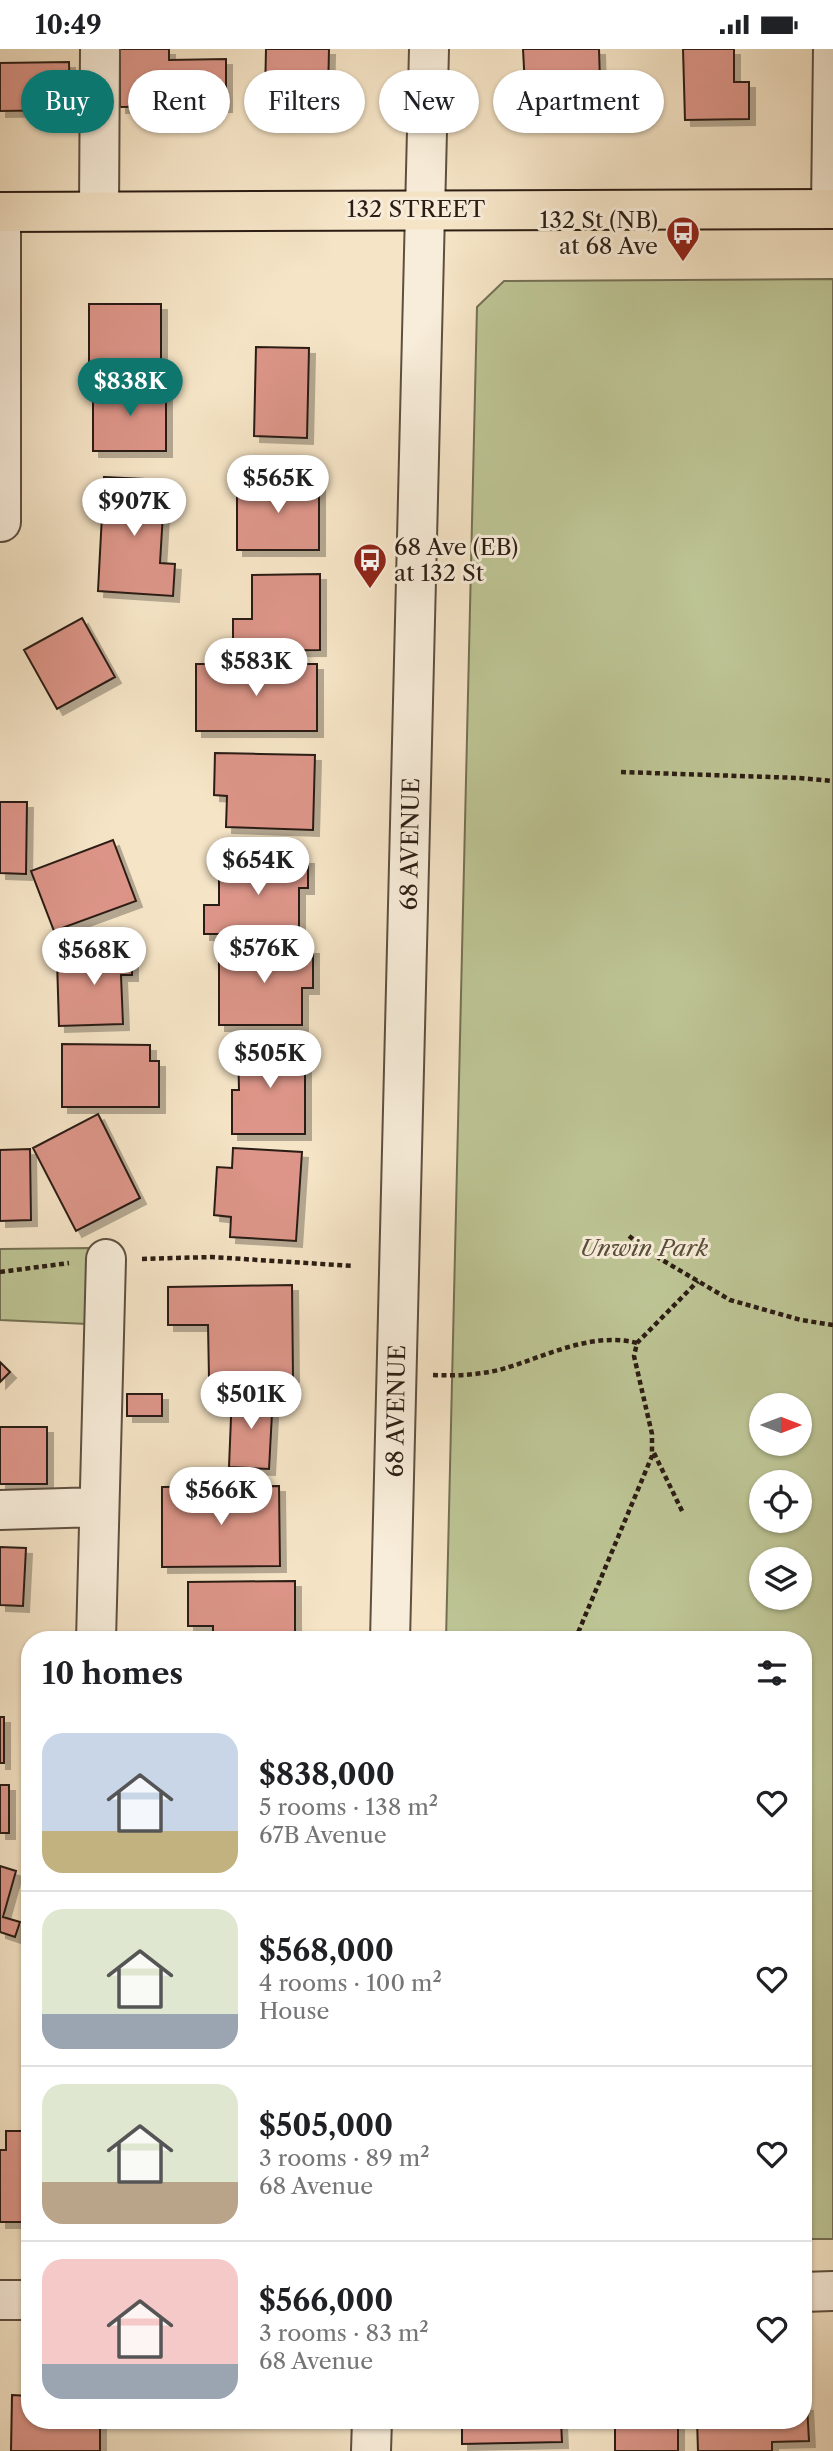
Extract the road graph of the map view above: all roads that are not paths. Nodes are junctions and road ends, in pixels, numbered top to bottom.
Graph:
1 (100, 49) edge
2 (429, 49) edge
3 (833, 49) edge
4 (425, 209) junction
5 (832, 209) edge
6 (100, 211) junction
7 (0, 212) edge
8 (1, 522) edge
9 (106, 1260) road end
10 (98, 1507) junction
11 (0, 1510) edge
12 (96, 1631) edge
13 (390, 1631) edge
14 (833, 2291) edge
15 (812, 2292) edge
16 (0, 2300) edge
17 (21, 2300) edge
18 (372, 2429) edge
19 (371, 2451) edge

1 - 6 street
2 - 4 street, 68 AVENUE
3 - 5 street
4 - 5 main road, 132 STREET
4 - 6 main road, 132 STREET
4 - 13 street, 68 AVENUE
6 - 7 main road, 132 STREET
7 - 8 street
9 - 10 street
10 - 11 street
10 - 12 street
14 - 15 street
16 - 17 street
18 - 19 street

